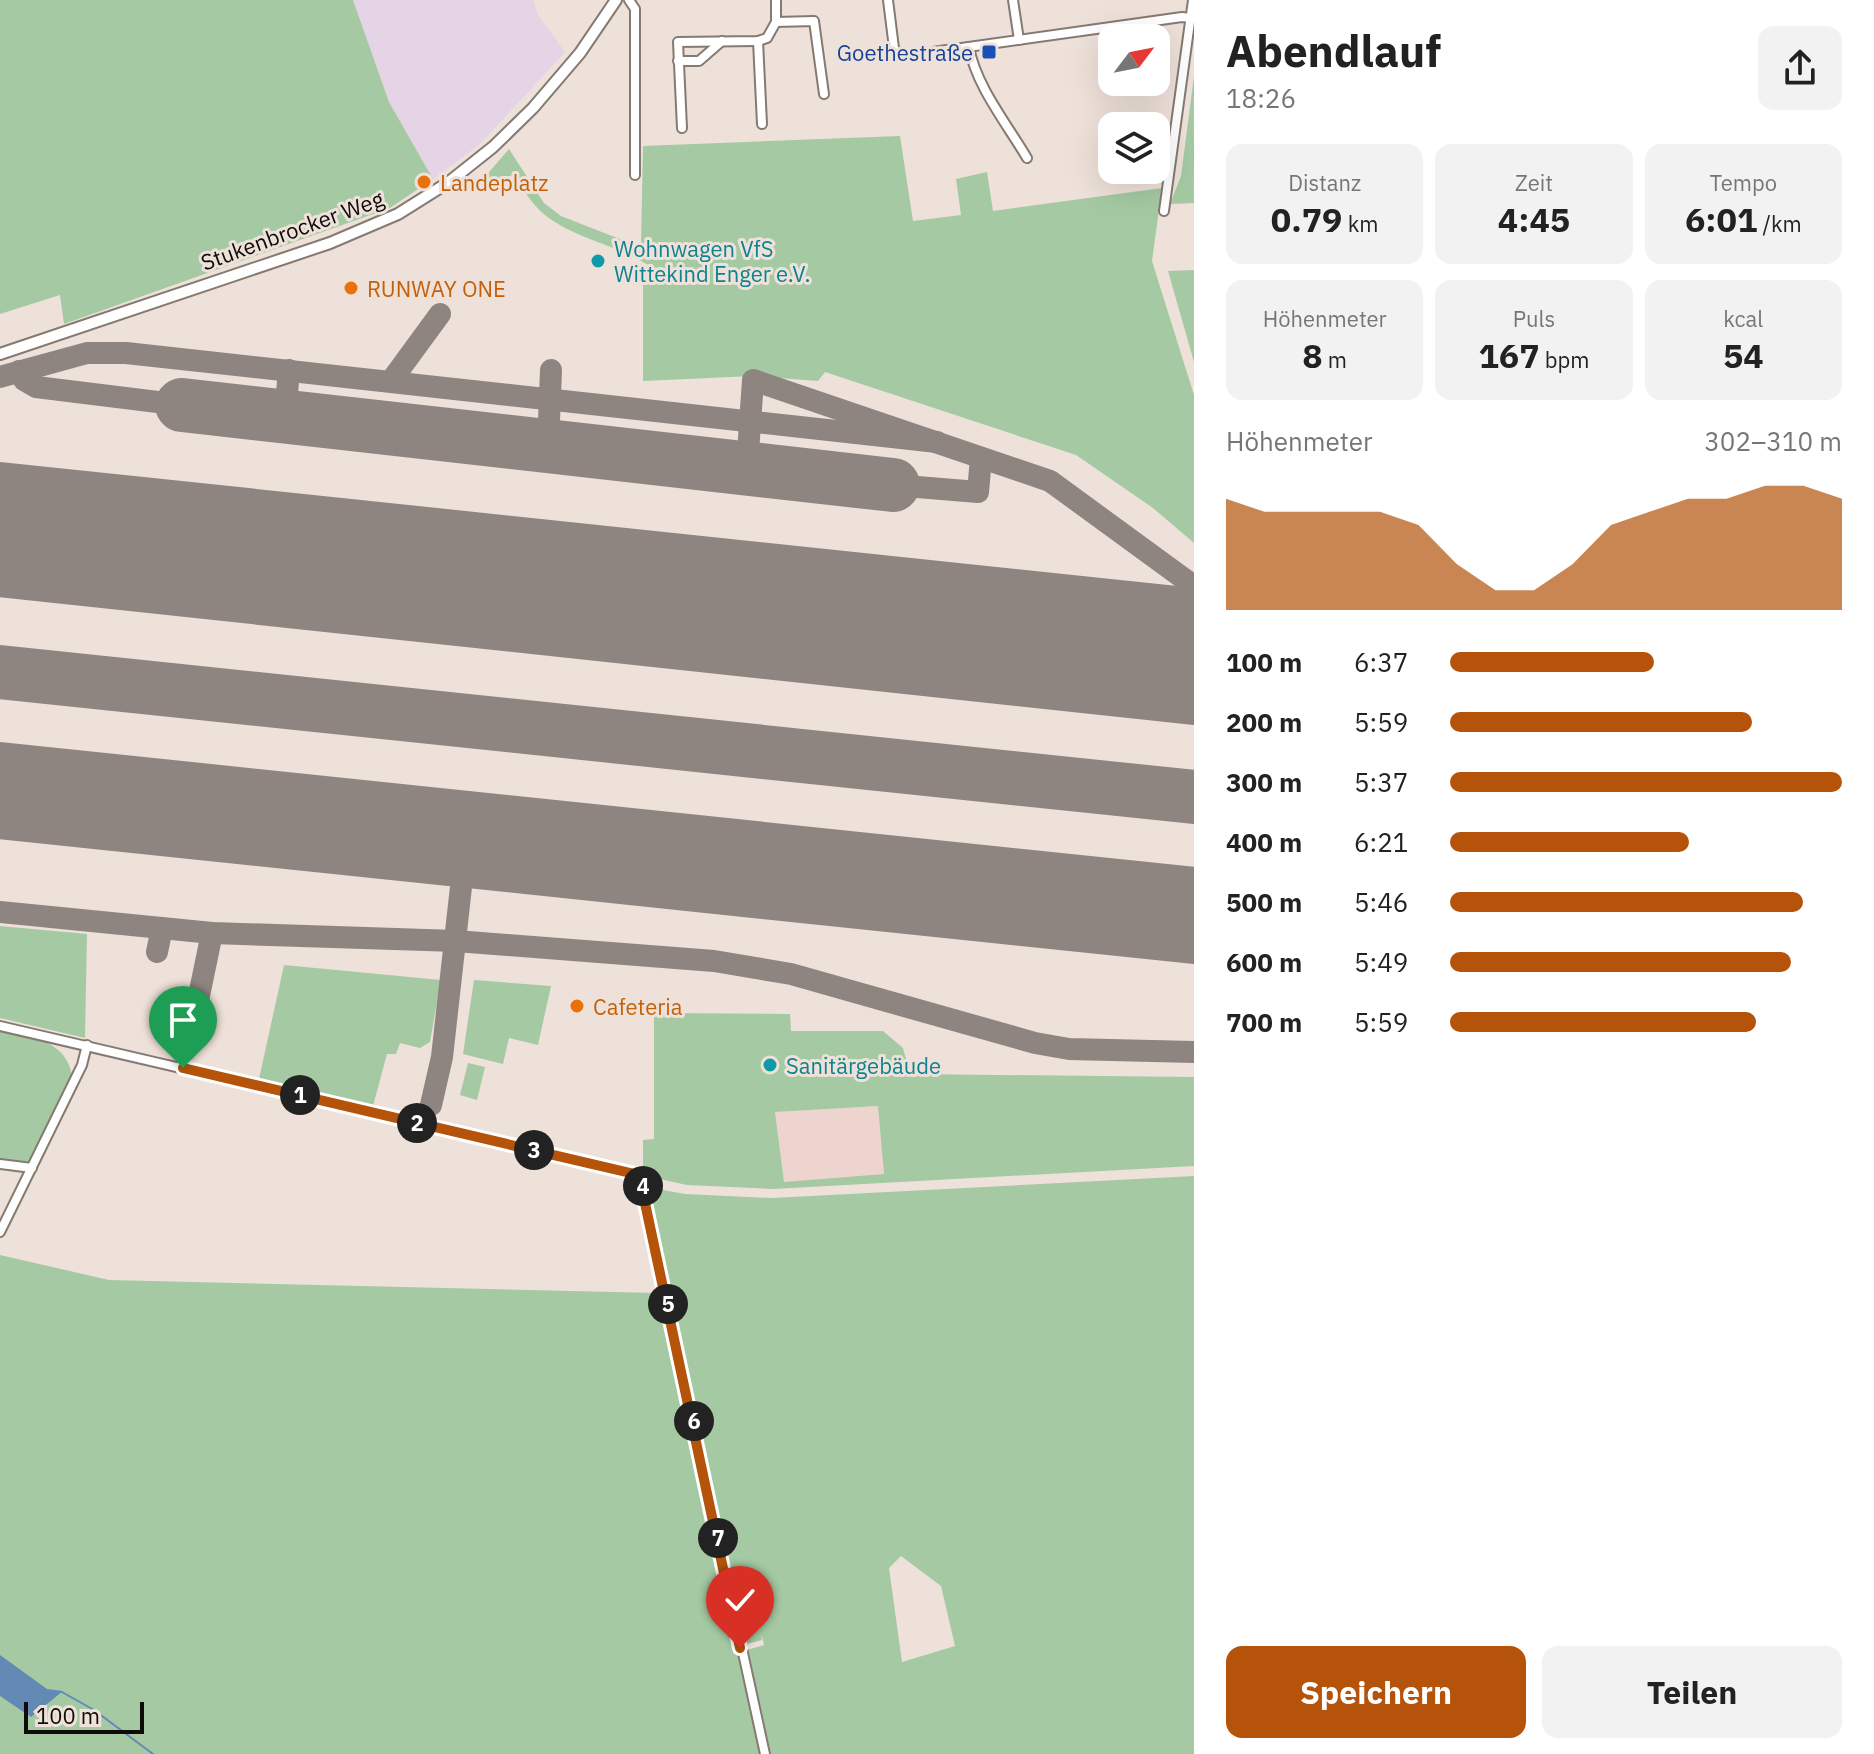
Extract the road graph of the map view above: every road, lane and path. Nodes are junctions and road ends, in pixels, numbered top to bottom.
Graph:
1 (616, 0) edge
2 (629, 0) edge
3 (776, 0) edge
4 (888, 0) edge
5 (1013, 0) edge
6 (1193, 0) edge
7 (1191, 18) junction
8 (776, 22) junction
9 (723, 40) junction
10 (1019, 40) junction
11 (758, 41) junction
12 (969, 47) junction
13 (678, 61) junction
14 (824, 94) dead end
15 (762, 124) dead end
16 (682, 128) dead end
17 (1027, 158) dead end
18 (635, 175) dead end
19 (1164, 211) dead end
20 (0, 354) edge
21 (0, 1026) edge
22 (87, 1045) junction
23 (0, 1164) edge
24 (32, 1168) junction
25 (0, 1232) edge
26 (765, 1754) edge

1 - 20 street, Stukenbrocker Weg
2 - 18 street
3 - 8 street
4 - 12 street
5 - 10 street
6 - 7 street
7 - 10 street
7 - 19 street
8 - 11 street
8 - 14 street
9 - 11 street
9 - 13 street
9 - 13 street
10 - 12 street
11 - 15 street
12 - 17 street
13 - 16 street
21 - 22 street
22 - 24 street
22 - 26 street
23 - 24 street
24 - 25 street

